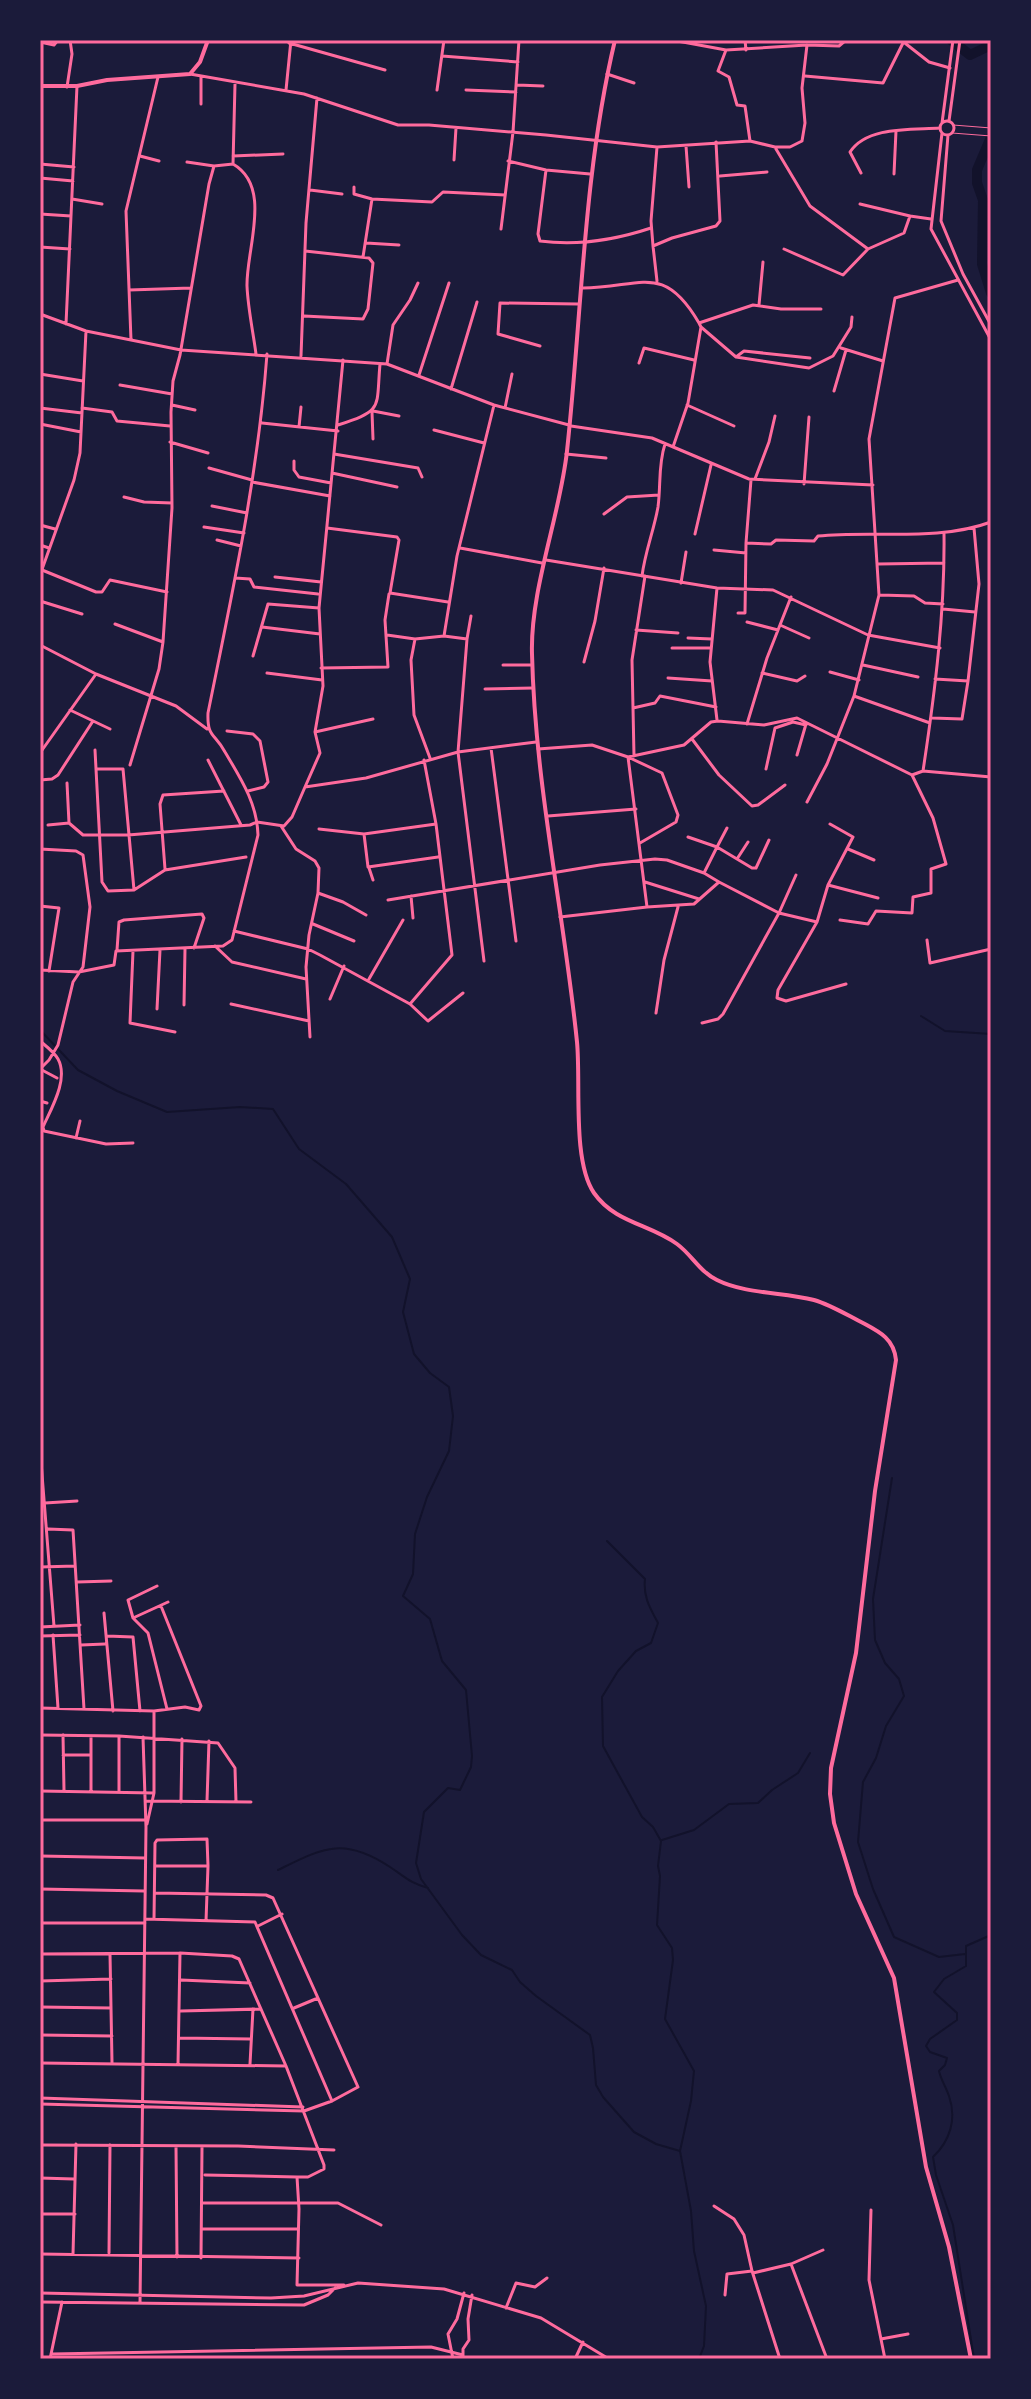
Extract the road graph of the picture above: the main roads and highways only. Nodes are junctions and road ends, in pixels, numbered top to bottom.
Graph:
1 (208, 40) edge
2 (615, 40) edge
3 (40, 86) edge
4 (971, 2359) edge

1 - 3 main road
2 - 4 main road

